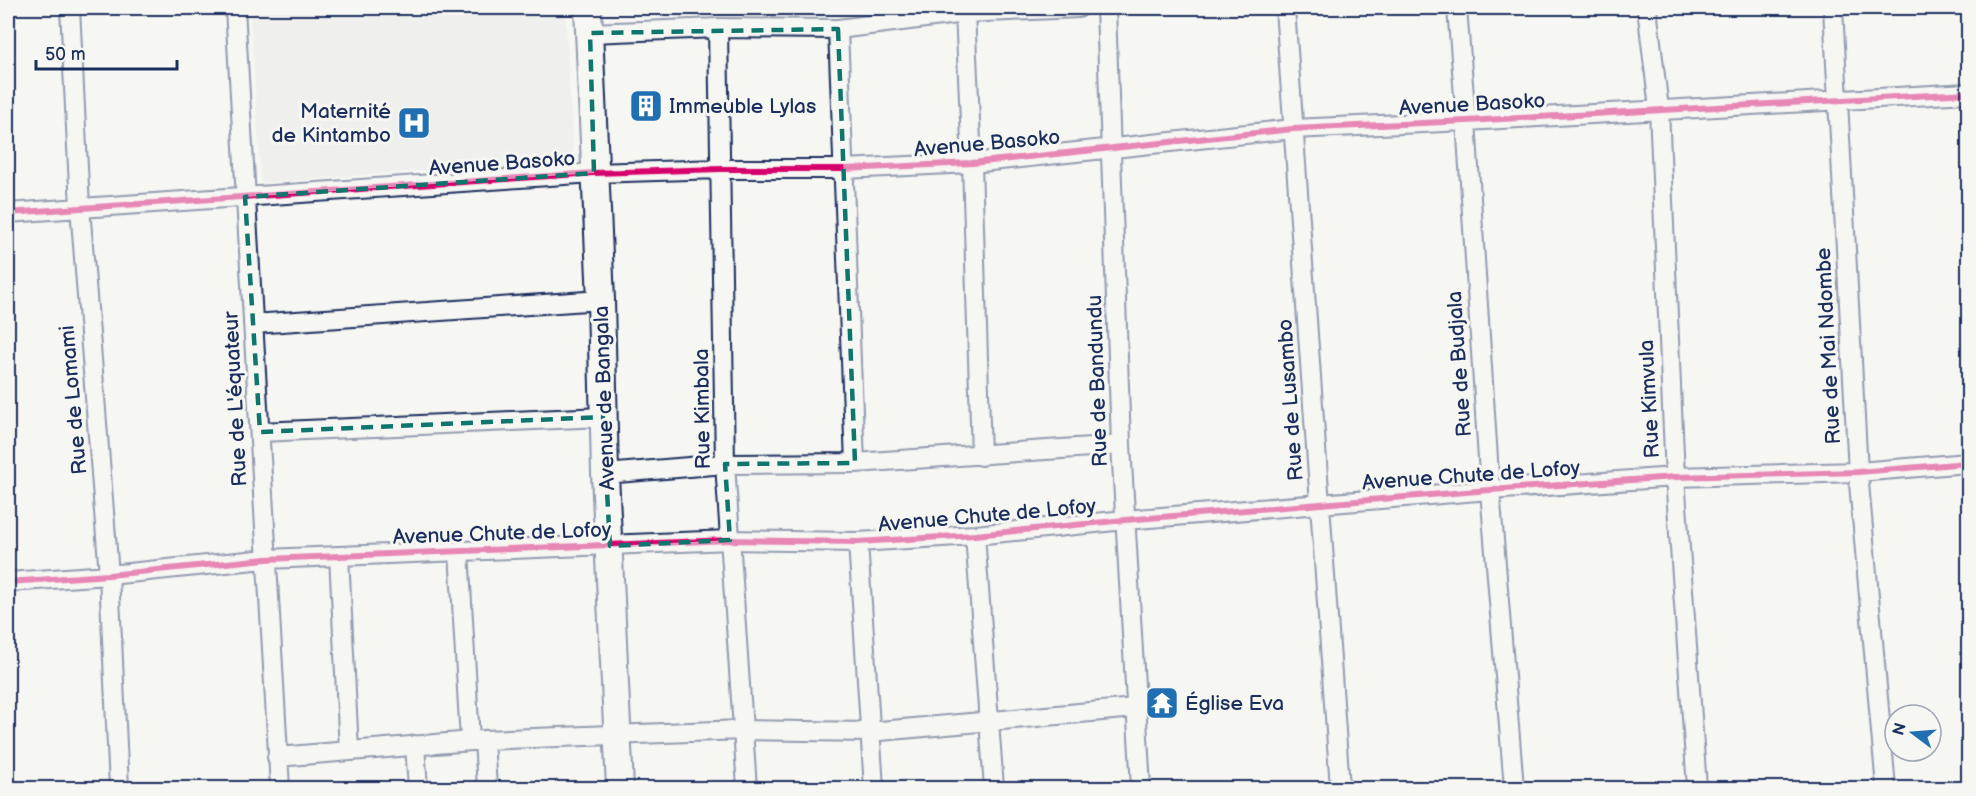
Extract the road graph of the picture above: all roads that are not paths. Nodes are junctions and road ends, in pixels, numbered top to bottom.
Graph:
1 (69, 8) edge
2 (235, 8) edge
3 (588, 8) edge
4 (1078, 8) edge
5 (1106, 8) edge
6 (1285, 8) edge
7 (1457, 8) edge
8 (1647, 8) edge
9 (1833, 8) edge
10 (964, 13) junction
11 (718, 28) junction
12 (838, 29) junction
13 (590, 33) junction
14 (1968, 93) edge
15 (1837, 100) junction
16 (1659, 109) junction
17 (1466, 121) junction
18 (1293, 129) junction
19 (1110, 149) junction
20 (972, 163) junction
21 (720, 168) junction
22 (844, 169) junction
23 (594, 173) junction
24 (245, 197) junction
25 (80, 207) junction
26 (8, 213) edge
27 (601, 300) junction
28 (253, 324) junction
29 (603, 417) junction
30 (260, 432) junction
31 (1121, 445) junction
32 (981, 456) junction
33 (855, 463) junction
34 (1968, 463) edge
35 (725, 464) junction
36 (1858, 472) junction
37 (605, 474) junction
38 (1675, 477) junction
39 (1490, 490) junction
40 (1320, 503) junction
41 (1125, 520) junction
42 (975, 536) junction
43 (730, 540) junction
44 (858, 542) junction
45 (610, 546) junction
46 (459, 551) junction
47 (339, 556) junction
48 (266, 559) junction
49 (109, 575) junction
50 (8, 582) edge
51 (1135, 708) junction
52 (987, 721) junction
53 (742, 730) junction
54 (869, 732) junction
55 (618, 736) junction
56 (477, 740) junction
57 (415, 745) junction
58 (349, 751) junction
59 (278, 757) junction
60 (119, 789) edge
61 (280, 789) edge
62 (418, 789) edge
63 (487, 789) edge
64 (620, 789) edge
65 (747, 789) edge
66 (874, 789) edge
67 (994, 789) edge
68 (1141, 789) edge
69 (1340, 789) edge
70 (1514, 789) edge
71 (1697, 789) edge
72 (1886, 789) edge

1 - 25 street, Rue de Lomami
2 - 24 street, Rue de L'équateur
3 - 13 main road, Avenue de Bangala
4 - 10 street
5 - 19 street, Rue de Bandundu
6 - 18 street, Rue de Lusambo
7 - 17 street, Rue de Budjala
8 - 16 street, Rue Kimvula
9 - 15 street, Rue de Mai Ndombe
10 - 12 street
10 - 20 street
11 - 12 street
11 - 13 street
11 - 21 street, Rue Kimbala
12 - 22 street
13 - 23 main road, Avenue de Bangala
14 - 15 street, Avenue Basoko
15 - 16 street, Avenue Basoko
15 - 36 street, Rue de Mai Ndombe
16 - 17 street, Avenue Basoko
16 - 38 street, Rue Kimvula
17 - 18 street, Avenue Basoko
17 - 39 street, Rue de Budjala
18 - 19 street, Avenue Basoko
18 - 40 street, Rue de Lusambo
19 - 20 street, Avenue Basoko
19 - 31 street, Rue de Bandundu
20 - 22 street, Avenue Basoko
20 - 32 street
21 - 22 street, Avenue Basoko
21 - 23 street, Avenue Basoko
21 - 35 street, Rue Kimbala
22 - 33 street
23 - 24 street, Avenue Basoko
23 - 27 main road, Avenue de Bangala
24 - 25 street, Avenue Basoko
24 - 28 street, Rue de L'équateur
25 - 26 street, Avenue Basoko
25 - 49 street, Rue de Lomami
27 - 28 street
27 - 29 main road, Avenue de Bangala
28 - 30 street, Rue de L'équateur
29 - 30 street
29 - 37 main road, Avenue de Bangala
30 - 48 street, Rue de L'équateur
31 - 32 street
31 - 41 street, Rue de Bandundu
32 - 33 street
33 - 35 street
34 - 36 street, Avenue Chute de Lofoy
35 - 37 street
35 - 43 street, Rue Kimbala
36 - 38 street, Avenue Chute de Lofoy
36 - 72 street, Rue de Mai Ndombe
37 - 45 main road, Avenue de Bangala
38 - 39 street, Avenue Chute de Lofoy
38 - 71 street, Rue Kimvula
39 - 40 street, Avenue Chute de Lofoy
39 - 70 street, Rue de Budjala
40 - 41 street, Avenue Chute de Lofoy
40 - 69 street, Rue de Lusambo
41 - 42 street, Avenue Chute de Lofoy
41 - 51 street, Rue de Bandundu
42 - 44 street, Avenue Chute de Lofoy
42 - 52 street
43 - 44 street, Avenue Chute de Lofoy
43 - 45 street, Avenue Chute de Lofoy
43 - 53 street, Rue Kimbala
44 - 54 street
45 - 46 street, Avenue Chute de Lofoy
45 - 55 main road, Avenue de Bangala
46 - 47 street, Avenue Chute de Lofoy
46 - 56 street
47 - 48 street, Avenue Chute de Lofoy
47 - 58 street
48 - 49 street, Avenue Chute de Lofoy
48 - 59 street, Rue de L'équateur
49 - 50 street, Avenue Chute de Lofoy
49 - 60 street, Rue de Lomami
51 - 52 street
51 - 68 street, Rue de Bandundu
52 - 54 street
52 - 67 street
53 - 54 street
53 - 55 street
53 - 65 street, Rue Kimbala
54 - 66 street
55 - 56 street
55 - 64 main road, Avenue de Bangala
56 - 57 street
56 - 63 street
57 - 58 street
57 - 62 street
58 - 59 street
59 - 61 street, Rue de L'équateur

